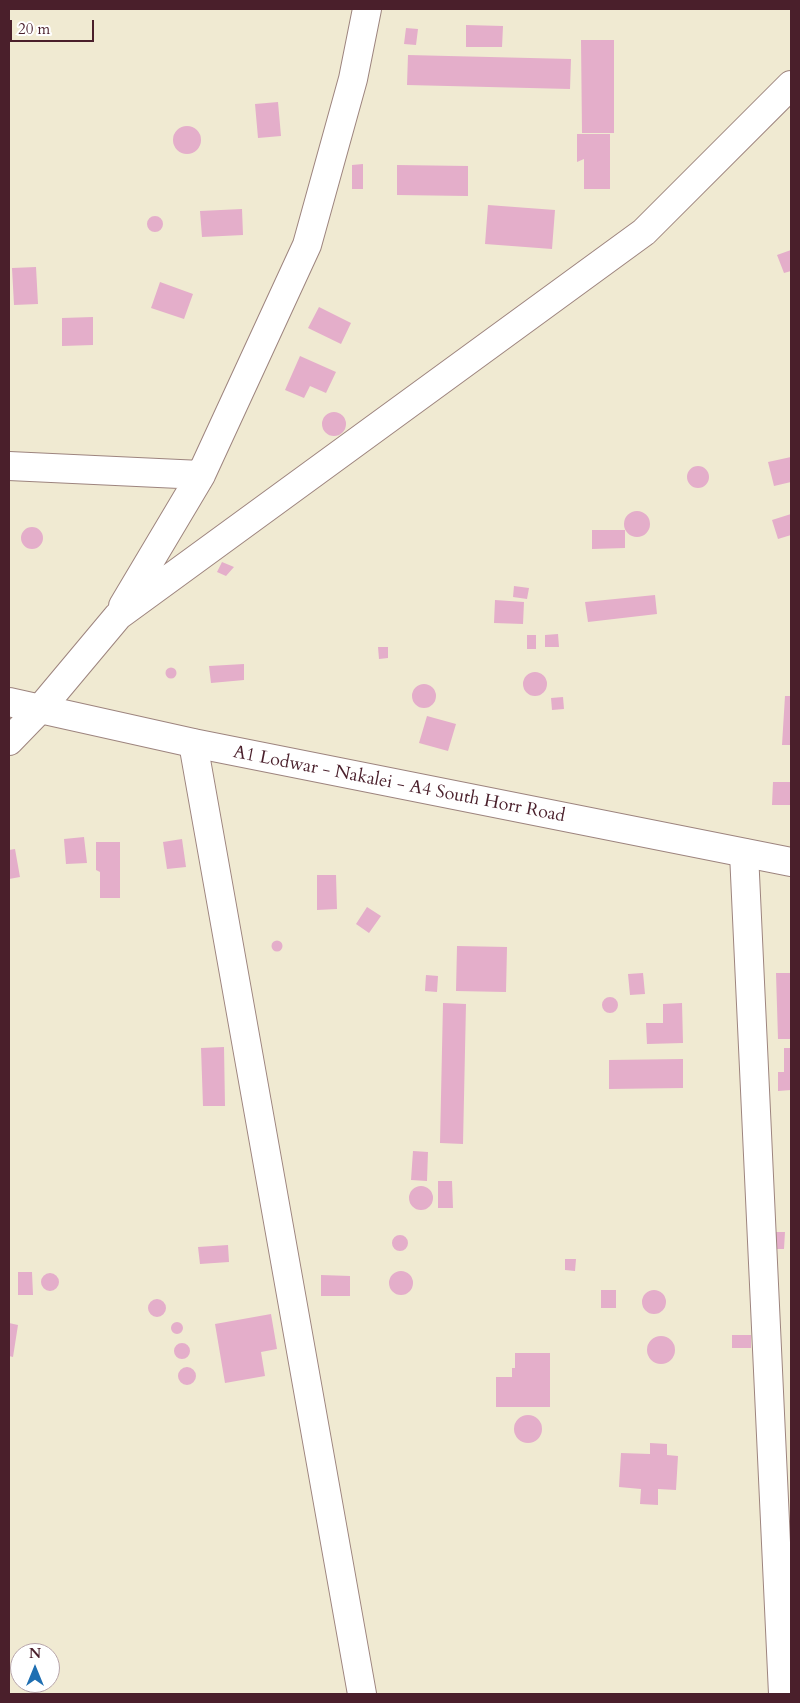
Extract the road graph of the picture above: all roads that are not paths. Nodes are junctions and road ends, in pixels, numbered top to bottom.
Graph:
1 (367, 9) edge
2 (791, 85) edge
3 (9, 466) edge
4 (201, 475) junction
5 (118, 616) junction
6 (9, 702) edge
7 (41, 708) junction
8 (9, 741) edge
9 (193, 743) junction
10 (744, 853) junction
11 (791, 862) edge
12 (362, 1694) edge
13 (783, 1694) edge

1 - 4 street
2 - 5 street
3 - 4 street
4 - 5 street
5 - 7 street
6 - 7 street, A1 Lodwar - Nakalei - A4 South Horr Road
7 - 8 street
7 - 9 street, A1 Lodwar - Nakalei - A4 South Horr Road
9 - 10 street, A1 Lodwar - Nakalei - A4 South Horr Road
9 - 12 street
10 - 11 street, A1 Lodwar - Nakalei - A4 South Horr Road
10 - 13 street

